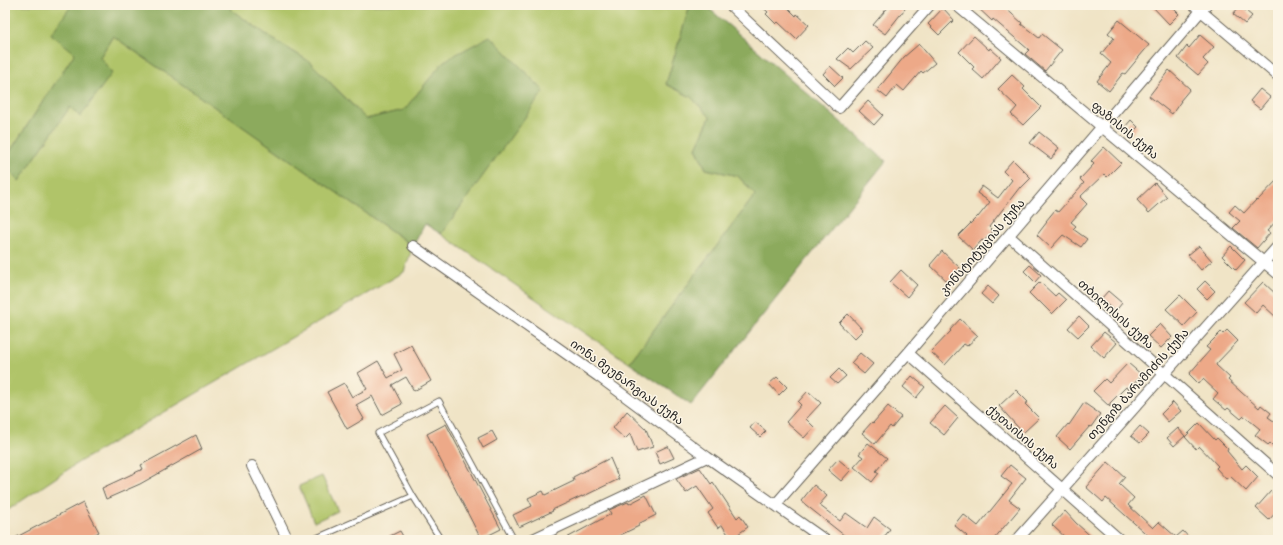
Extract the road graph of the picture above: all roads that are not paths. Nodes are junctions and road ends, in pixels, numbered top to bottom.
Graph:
1 (730, 5) edge
2 (930, 5) edge
3 (956, 5) edge
4 (1200, 7) edge
5 (1278, 76) edge
6 (1101, 128) junction
7 (1008, 236) junction
8 (413, 246) dead end
9 (1278, 246) edge
10 (1264, 262) junction
11 (1278, 274) edge
12 (908, 353) junction
13 (1164, 374) junction
14 (707, 457) junction
15 (252, 466) dead end
16 (1278, 476) edge
17 (1062, 489) junction
18 (413, 496) junction
19 (775, 505) junction
20 (288, 540) edge
21 (312, 540) edge
22 (442, 540) edge
23 (514, 540) edge
24 (531, 540) edge
25 (825, 540) edge
26 (1017, 540) edge
27 (1120, 540) edge

1 - 2 street
3 - 6 street, ფაზისის ქუჩა
4 - 5 street
4 - 6 street, კონსტიტუციას ქუჩა
6 - 7 street, კონსტიტუციას ქუჩა
6 - 10 street, ფაზისის ქუჩა
7 - 12 street, კონსტიტუციას ქუჩა
7 - 13 street, თბილისის ქუჩა
8 - 14 street, იონა მეუნარგიას ქუჩა
9 - 10 street, თენგიზ ბარამიძის ქუჩა
10 - 11 street, ფაზისის ქუჩა
10 - 13 street, თენგიზ ბარამიძის ქუჩა
12 - 17 street, ქუთაისის ქუჩა
12 - 19 street, კონსტიტუციას ქუჩა
13 - 16 street, თბილისის ქუჩა
13 - 17 street, თენგიზ ბარამიძის ქუჩა
14 - 19 street, იონა მეუნარგიას ქუჩა
14 - 24 street
15 - 20 street
17 - 26 street, თენგიზ ბარამიძის ქუჩა
17 - 27 street, ქუთაისის ქუჩა
18 - 21 lane
18 - 22 lane
18 - 23 lane
19 - 25 street, იონა მეუნარგიას ქუჩა

